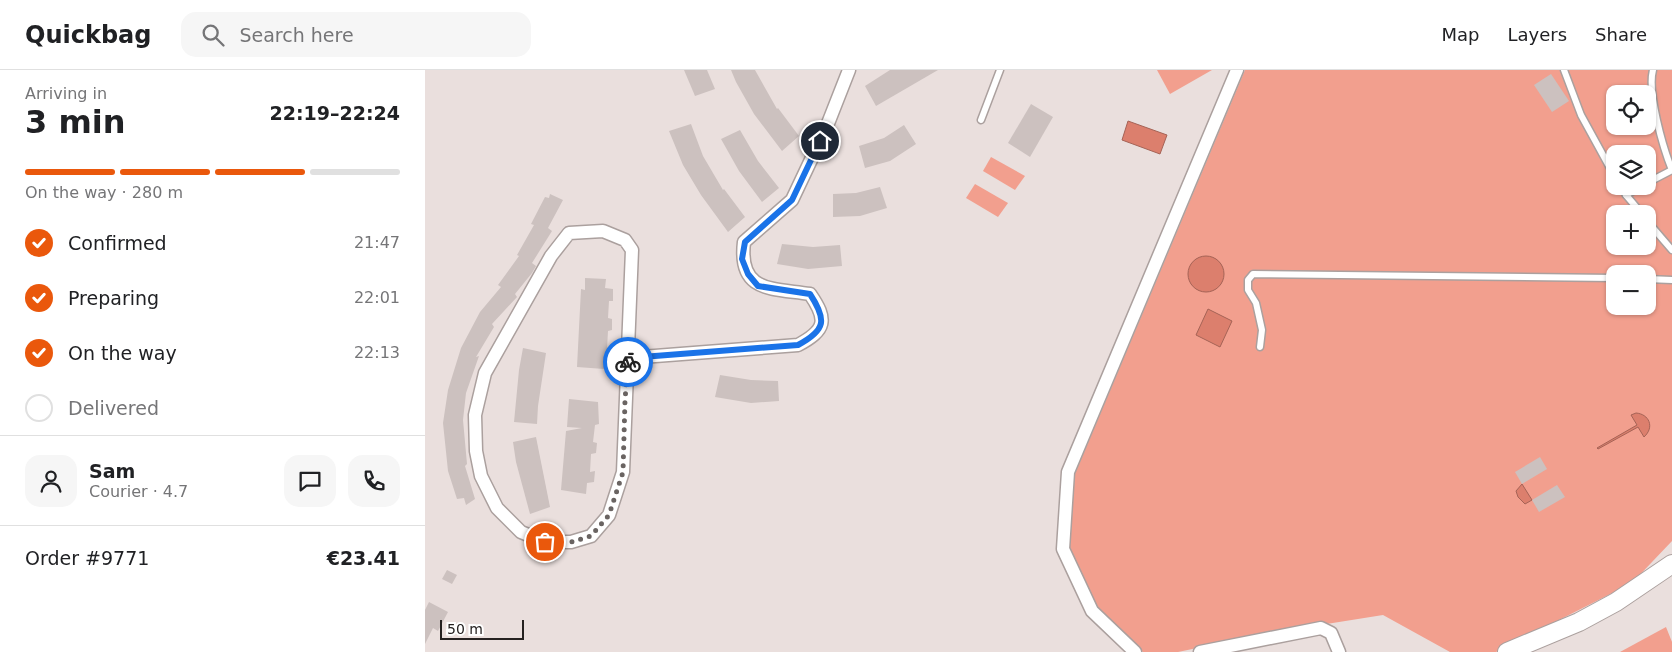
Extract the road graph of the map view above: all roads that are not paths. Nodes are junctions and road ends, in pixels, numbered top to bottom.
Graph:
1 (849, 70) edge
2 (1000, 70) edge
3 (1237, 70) edge
4 (1564, 70) edge
5 (1653, 70) edge
6 (981, 120) dead end
7 (1606, 161) edge
8 (1672, 170) edge
9 (1656, 178) edge
10 (1627, 195) edge
11 (1635, 205) edge
12 (1656, 231) edge
13 (1672, 250) edge
14 (1606, 278) edge
15 (1656, 279) edge
16 (1672, 280) edge
17 (1260, 347) dead end
18 (629, 358) junction
19 (1672, 564) edge
20 (1135, 652) edge
21 (1200, 652) edge
22 (1339, 652) edge
23 (1507, 652) edge

1 - 18 street
2 - 6 lane
3 - 20 street
4 - 7 lane
5 - 8 lane
8 - 9 lane
10 - 11 lane
12 - 13 lane
14 - 17 lane
15 - 16 lane
18 - 18 street
19 - 23 street
21 - 22 street

